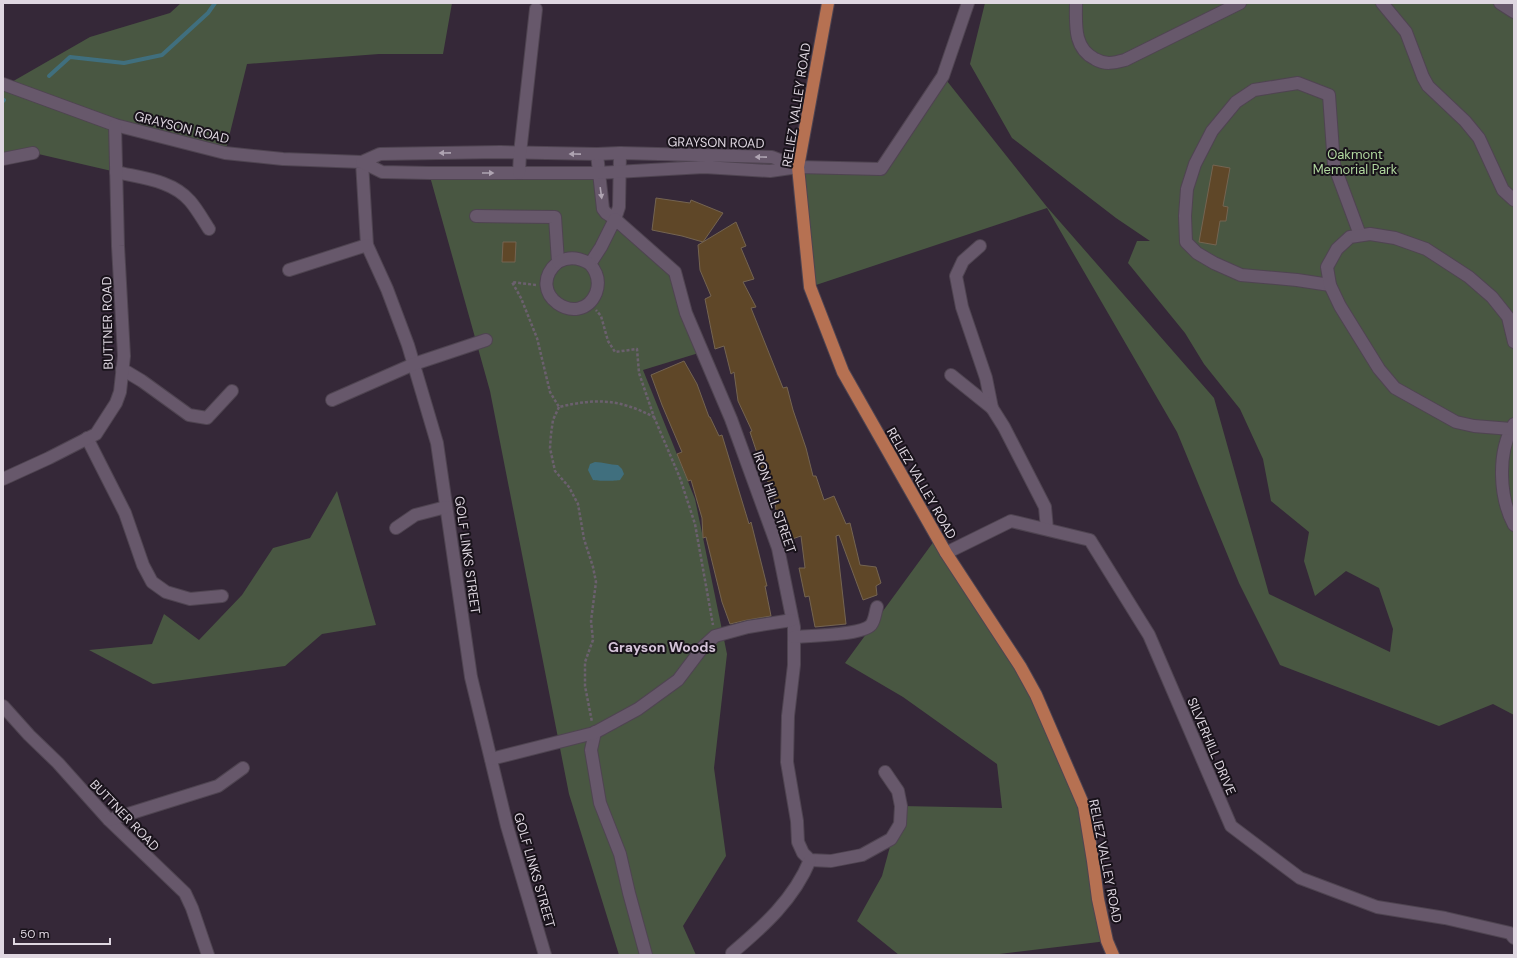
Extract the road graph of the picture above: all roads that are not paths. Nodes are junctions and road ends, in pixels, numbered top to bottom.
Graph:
1 (828, 3) edge
2 (968, 3) edge
3 (1076, 3) edge
4 (1240, 3) edge
5 (1382, 3) edge
6 (1500, 3) edge
7 (536, 9) dead end
8 (1514, 12) edge
9 (3, 84) edge
10 (115, 125) junction
11 (33, 153) dead end
12 (520, 153) junction
13 (597, 154) junction
14 (620, 154) junction
15 (3, 159) edge
16 (362, 162) junction
17 (798, 168) junction
18 (116, 172) junction
19 (620, 172) junction
20 (519, 173) junction
21 (598, 173) junction
22 (1514, 200) edge
23 (476, 216) dead end
24 (615, 219) junction
25 (209, 229) dead end
26 (1360, 235) junction
27 (367, 245) junction
28 (980, 246) dead end
29 (558, 262) junction
30 (590, 264) junction
31 (289, 270) dead end
32 (1330, 285) junction
33 (486, 340) dead end
34 (1514, 342) edge
35 (414, 364) junction
36 (122, 369) junction
37 (951, 375) dead end
38 (232, 390) dead end
39 (332, 400) dead end
40 (992, 408) junction
41 (1513, 426) edge
42 (87, 438) junction
43 (3, 479) edge
44 (446, 507) junction
45 (1514, 525) edge
46 (396, 528) dead end
47 (1047, 530) junction
48 (946, 553) junction
49 (222, 596) dead end
50 (877, 607) dead end
51 (792, 620) junction
52 (794, 637) junction
53 (3, 706) edge
54 (594, 732) junction
55 (491, 759) junction
56 (243, 768) dead end
57 (885, 772) dead end
58 (108, 820) junction
59 (810, 860) junction
60 (1514, 938) edge
61 (732, 953) dead end
62 (208, 955) edge
63 (545, 955) edge
64 (646, 955) edge
65 (1114, 955) edge

1 - 17 main road, RELIEZ VALLEY ROAD
2 - 17 street
3 - 4 street
5 - 22 street
6 - 8 street
7 - 12 street
9 - 10 street, GRAYSON ROAD
10 - 16 street, GRAYSON ROAD
10 - 18 street, BUTTNER ROAD
11 - 15 street
13 -> 12 street, GRAYSON ROAD
12 -> 16 street, GRAYSON ROAD
12 - 20 street
13 - 14 street, GRAYSON ROAD
13 - 21 street, IRON HILL STREET
17 -> 14 street, GRAYSON ROAD
14 - 19 street
16 -> 20 street, GRAYSON ROAD
16 - 27 street, GOLF LINKS STREET
17 - 19 street, GRAYSON ROAD
17 - 48 main road, RELIEZ VALLEY ROAD
18 - 25 street
18 - 36 street, BUTTNER ROAD
19 - 21 street, GRAYSON ROAD
19 - 24 street
20 - 21 street, GRAYSON ROAD
21 -> 24 street, IRON HILL STREET
23 - 29 street
24 - 30 street
24 - 51 street, IRON HILL STREET
26 - 32 street
26 - 32 street
26 - 34 street
27 - 31 street
27 - 35 street, GOLF LINKS STREET
28 - 40 street
29 - 30 street
29 - 30 street
32 - 41 street
33 - 35 street
35 - 39 street
35 - 44 street, GOLF LINKS STREET
36 - 38 street
36 - 42 street, BUTTNER ROAD
37 - 40 street
40 - 47 street
41 - 45 street
42 - 43 street, BUTTNER ROAD
42 - 49 street
44 - 46 street
44 - 55 street, GOLF LINKS STREET
47 - 48 street, SILVERHILL DRIVE
47 - 60 street, SILVERHILL DRIVE
48 - 65 main road, RELIEZ VALLEY ROAD
50 - 52 street
51 - 52 street, IRON HILL STREET
51 - 54 street
52 - 59 street, IRON HILL STREET
53 - 58 street, BUTTNER ROAD
54 - 55 street
54 - 64 street
55 - 63 street, GOLF LINKS STREET
56 - 58 street
57 - 59 street
58 - 62 street, BUTTNER ROAD
59 - 61 street

